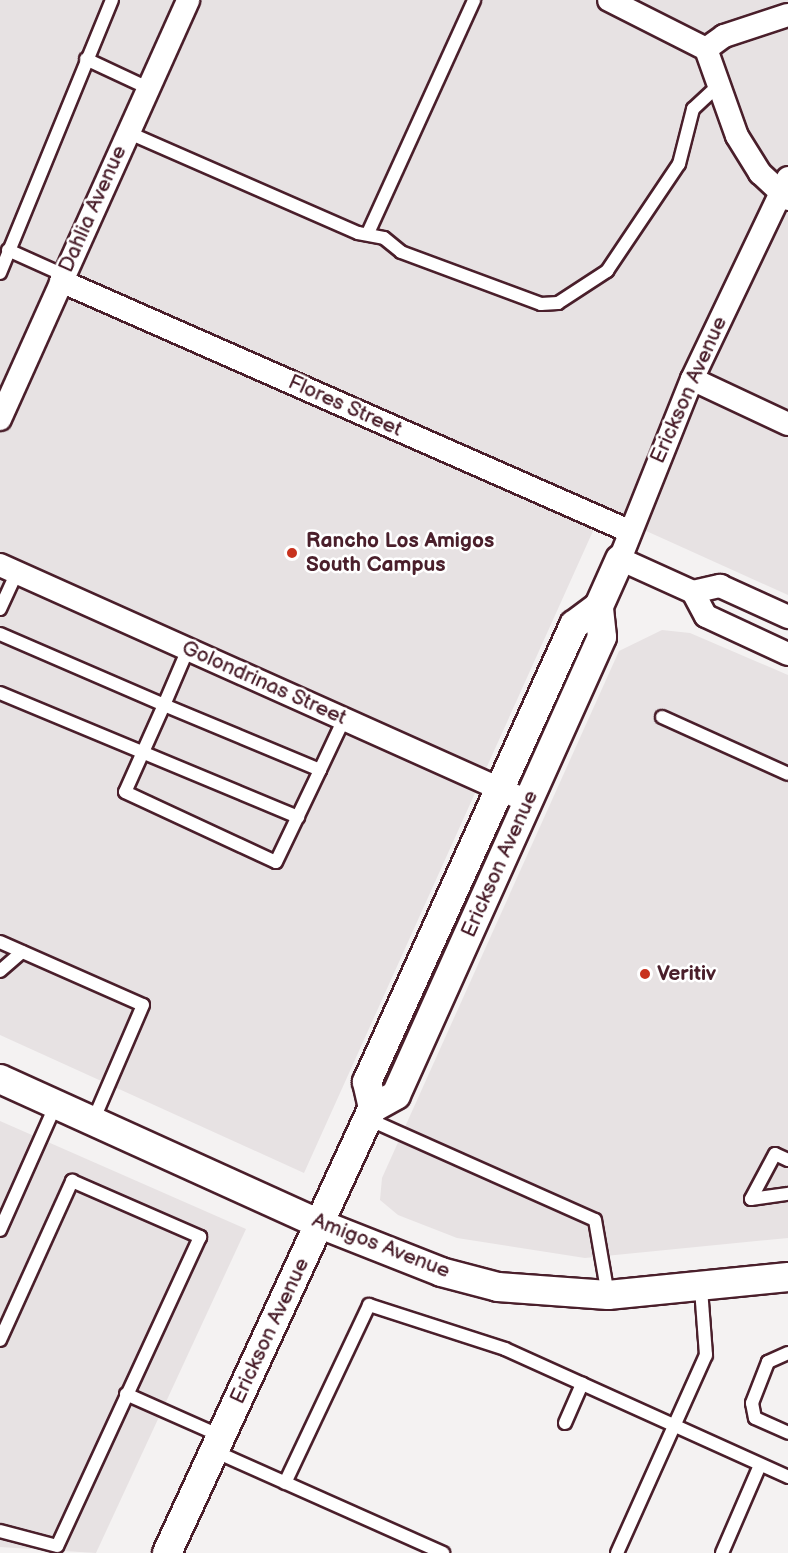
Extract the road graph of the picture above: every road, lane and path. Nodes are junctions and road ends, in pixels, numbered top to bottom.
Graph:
1 (112, 0) edge
2 (188, 0) edge
3 (474, 0) edge
4 (609, 0) edge
5 (788, 15) edge
6 (706, 50) junction
7 (86, 59) junction
8 (719, 85) junction
9 (148, 88) junction
10 (127, 132) junction
11 (785, 190) edge
12 (368, 233) junction
13 (8, 250) junction
14 (0, 272) edge
15 (62, 278) junction
16 (692, 379) junction
17 (0, 419) edge
18 (788, 424) edge
19 (629, 531) junction
20 (620, 559) junction
21 (8, 569) edge
22 (693, 592) junction
23 (599, 606) junction
24 (0, 609) edge
25 (788, 617) edge
26 (0, 634) edge
27 (188, 649) junction
28 (788, 654) edge
29 (0, 693) edge
30 (164, 705) junction
31 (662, 717) dead end
32 (344, 719) junction
33 (143, 753) junction
34 (320, 770) junction
35 (788, 774) edge
36 (499, 788) junction
37 (529, 802) junction
38 (298, 817) junction
39 (0, 942) edge
40 (22, 952) junction
41 (0, 971) edge
42 (0, 1079) edge
43 (56, 1104) junction
44 (370, 1113) junction
45 (93, 1121) junction
46 (788, 1160) edge
47 (788, 1194) edge
48 (320, 1224) junction
49 (0, 1230) edge
50 (788, 1276) edge
51 (701, 1289) junction
52 (608, 1295) junction
53 (0, 1340) edge
54 (788, 1353) edge
55 (582, 1384) junction
56 (126, 1394) junction
57 (565, 1423) dead end
58 (674, 1426) junction
59 (788, 1433) edge
60 (218, 1443) junction
61 (760, 1465) junction
62 (788, 1477) edge
63 (285, 1483) junction
64 (0, 1532) edge
65 (169, 1551) edge
66 (443, 1553) edge
67 (617, 1553) edge
68 (722, 1553) edge

1 - 7 lane
2 - 9 street, Dahlia Avenue
3 - 12 lane
4 - 6 street
5 - 6 street
6 - 8 street
7 - 9 lane
7 - 13 lane
8 - 11 street
8 - 12 lane
9 - 10 street, Dahlia Avenue
10 - 12 lane
10 - 15 street, Dahlia Avenue
11 - 16 street, Erickson Avenue
13 - 14 lane
13 - 15 lane
15 - 17 street, Dahlia Avenue
15 - 19 street, Flores Street
16 - 18 street
16 - 19 street, Erickson Avenue
19 - 20 street, Erickson Avenue
20 - 22 street
20 - 23 street, Erickson Avenue
21 - 24 lane
21 - 27 street, Golondrinas Street
22 - 25 street
22 - 28 street
23 - 36 street, Erickson Avenue
23 - 37 street, Erickson Avenue
26 - 30 lane
27 - 30 lane
27 - 32 street, Golondrinas Street
29 - 33 lane
30 - 33 lane
30 - 34 lane
31 - 35 lane
32 - 34 lane
32 - 36 street, Golondrinas Street
33 - 38 lane
33 - 38 lane
34 - 38 lane
36 - 37 street, Golondrinas Street
36 - 44 street, Erickson Avenue
37 - 44 street, Erickson Avenue
39 - 40 lane
40 - 41 lane
40 - 45 lane
42 - 43 street, Amigos Avenue
43 - 45 street, Amigos Avenue
43 - 49 lane
44 - 48 street, Erickson Avenue
44 - 52 lane
45 - 48 street, Amigos Avenue
46 - 47 lane
48 - 52 street, Amigos Avenue
48 - 60 street, Erickson Avenue
50 - 51 street, Amigos Avenue
51 - 52 street, Amigos Avenue
51 - 58 lane
53 - 56 lane
54 - 59 lane
55 - 57 lane
55 - 58 lane
55 - 63 lane
56 - 60 lane
56 - 64 lane
58 - 61 lane
58 - 67 lane
60 - 63 lane
60 - 65 street, Erickson Avenue
61 - 62 lane
61 - 68 lane
63 - 66 lane

